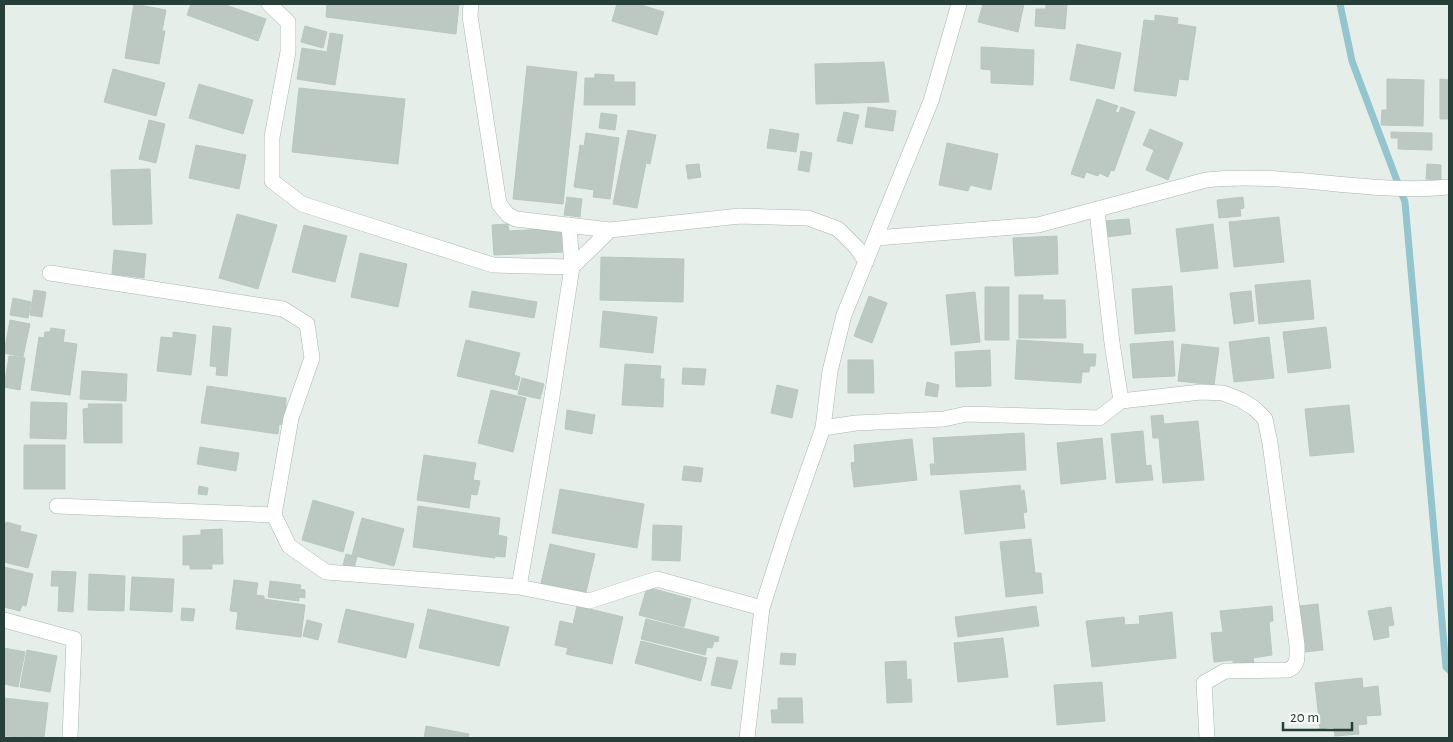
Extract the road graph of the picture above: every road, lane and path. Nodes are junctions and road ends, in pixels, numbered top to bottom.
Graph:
1 (269, 4) edge
2 (471, 4) edge
3 (959, 4) edge
4 (1449, 187) edge
5 (1097, 211) junction
6 (570, 225) junction
7 (610, 230) junction
8 (876, 238) junction
9 (866, 262) junction
10 (572, 267) junction
11 (50, 273) dead end
12 (1121, 401) junction
13 (823, 428) junction
14 (57, 506) dead end
15 (274, 514) junction
16 (518, 587) junction
17 (762, 608) junction
18 (4, 620) edge
19 (70, 738) edge
20 (748, 738) edge
21 (1208, 738) edge

1 - 10 street
2 - 6 street
3 - 8 street
4 - 5 street
5 - 8 street
5 - 12 street
6 - 7 street
6 - 10 street
7 - 9 street
7 - 10 street
8 - 9 street
9 - 13 street
10 - 16 street
11 - 15 street
12 - 13 street
12 - 21 street
13 - 17 street
14 - 15 street
15 - 16 street
16 - 17 street
17 - 20 street
18 - 19 street

